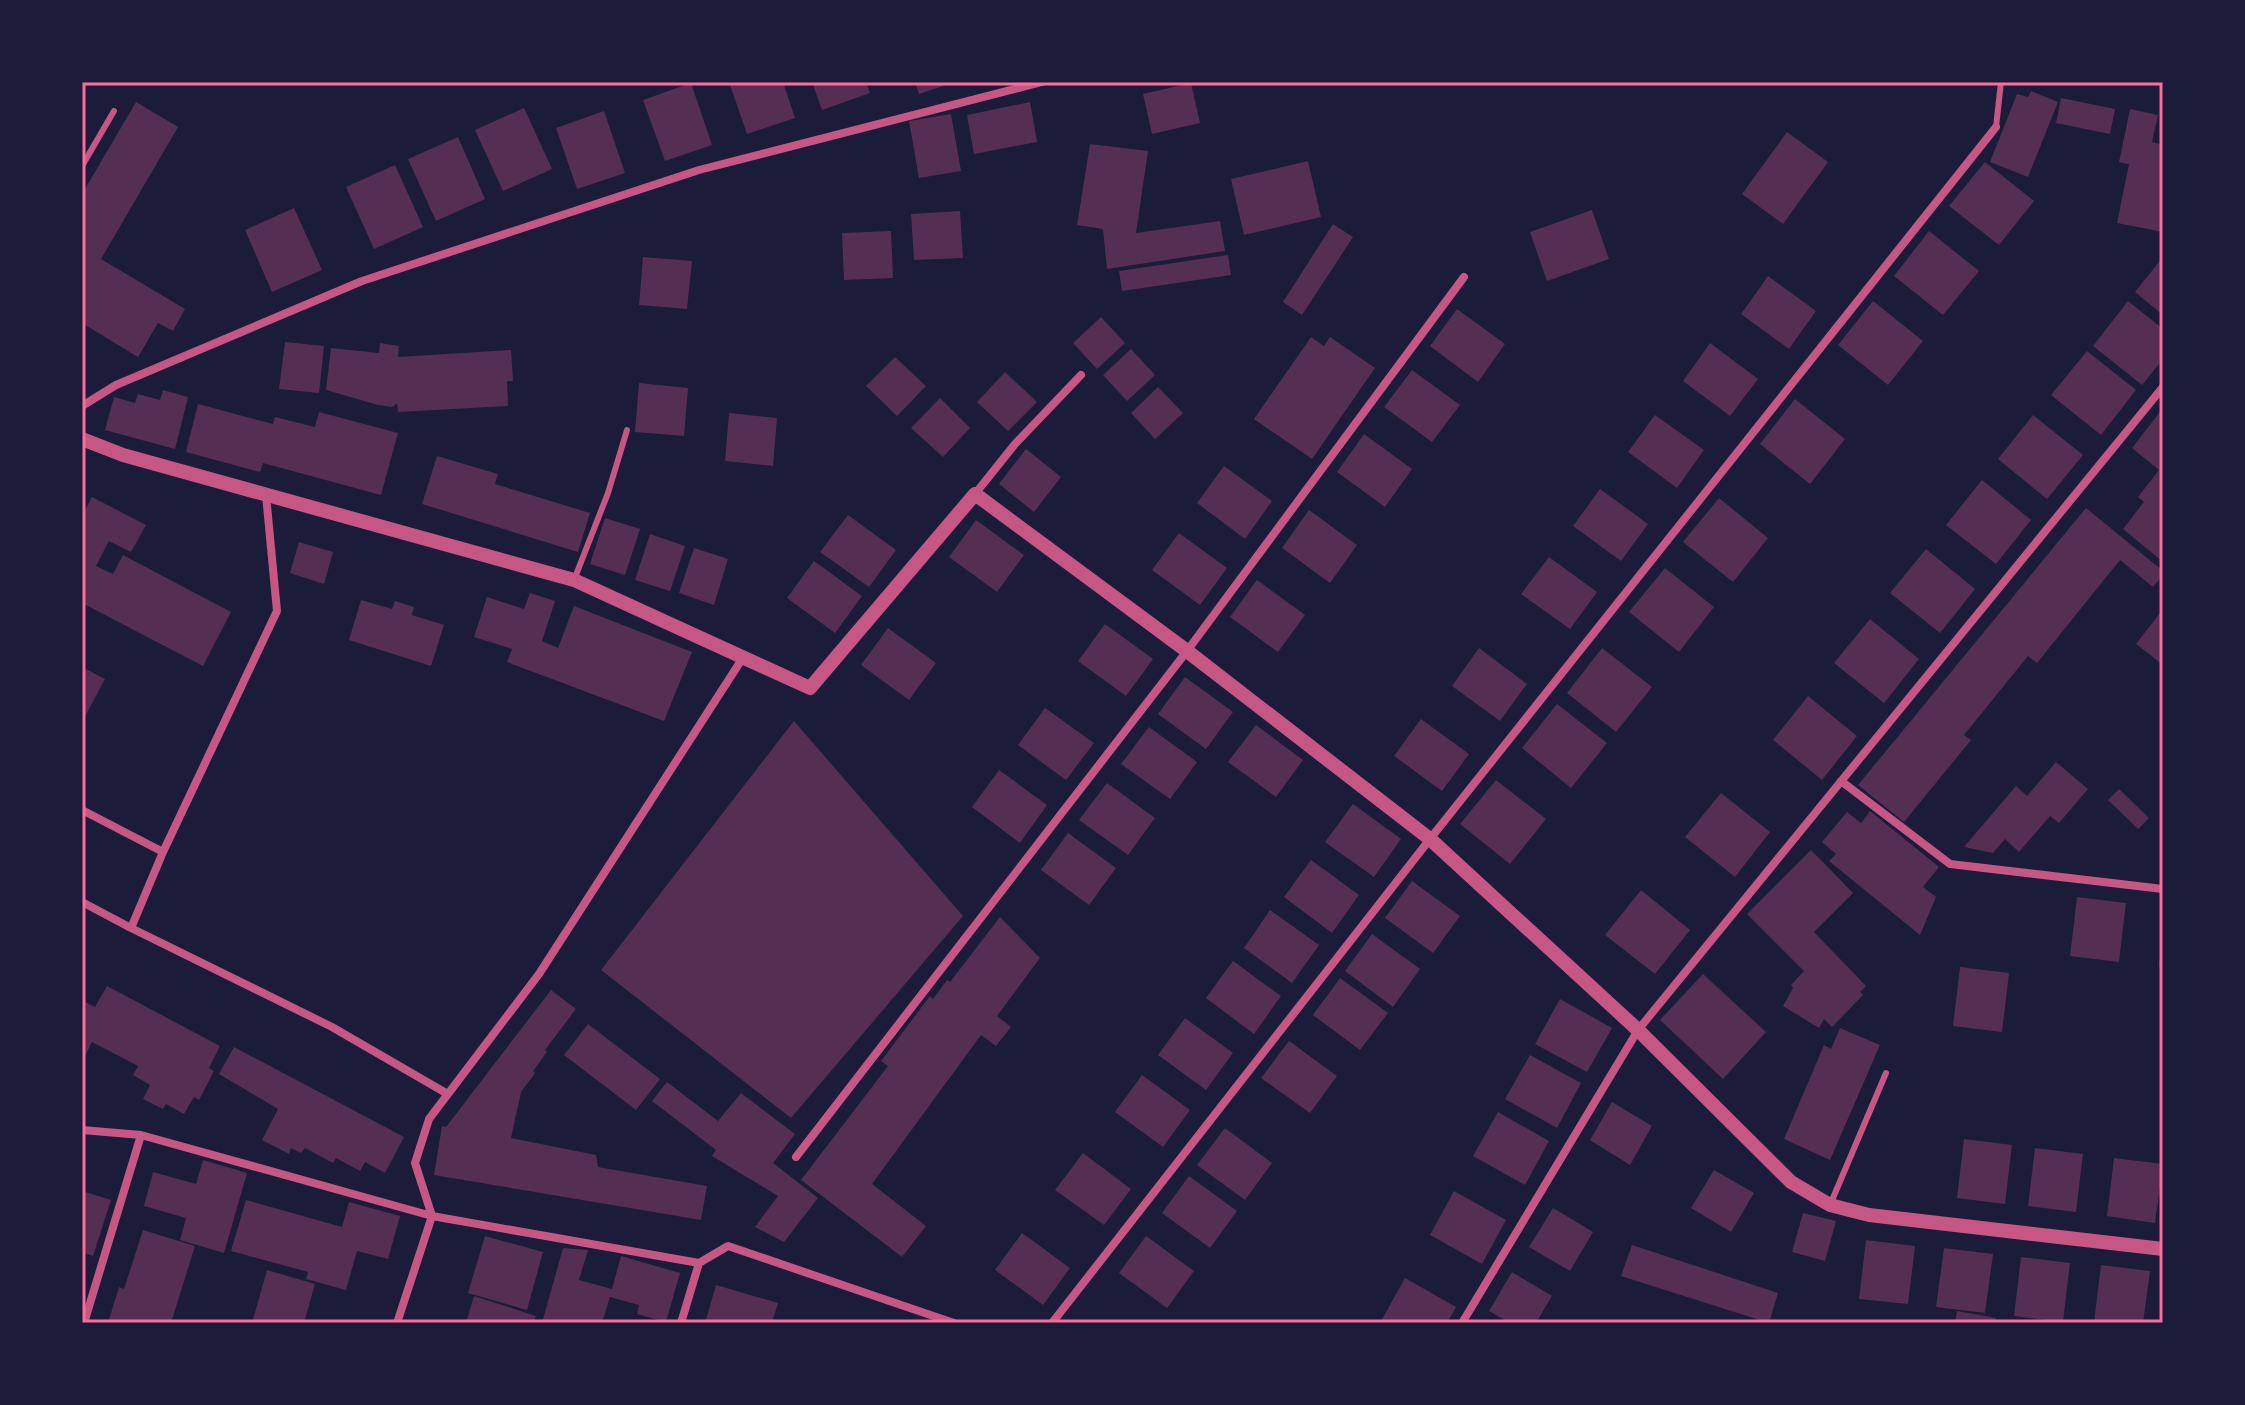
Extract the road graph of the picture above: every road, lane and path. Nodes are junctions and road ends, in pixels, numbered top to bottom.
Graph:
1 (1042, 82) edge
2 (2001, 82) edge
3 (114, 111) dead end
4 (1996, 127) joint
5 (82, 166) edge
6 (1464, 277) dead end
7 (1081, 375) dead end
8 (2163, 387) edge
9 (82, 406) edge
10 (627, 430) dead end
11 (82, 439) edge
12 (975, 494) junction
13 (266, 495) junction
14 (574, 580) junction
15 (1187, 651) junction
16 (744, 656) junction
17 (1841, 781) junction
18 (82, 810) edge
19 (1430, 839) junction
20 (163, 852) junction
21 (2163, 889) edge
22 (82, 902) edge
23 (131, 928) junction
24 (1638, 1030) junction
25 (1886, 1073) dead end
26 (446, 1093) junction
27 (82, 1130) edge
28 (141, 1135) junction
29 (796, 1157) dead end
30 (1830, 1205) junction
31 (432, 1216) junction
32 (2163, 1249) edge
33 (699, 1263) junction
34 (84, 1323) edge
35 (397, 1323) edge
36 (681, 1323) edge
37 (954, 1323) edge
38 (1052, 1323) edge
39 (1462, 1323) edge

1 - 9 street
2 - 4 lane
3 - 5 lane
4 - 19 street
6 - 15 street
7 - 12 street
8 - 17 street
10 - 14 lane
11 - 13 street
12 - 15 street
12 - 16 street
13 - 14 street
13 - 20 street
14 - 16 street
15 - 19 street
15 - 29 street
16 - 26 street
17 - 21 street
17 - 24 street
18 - 20 street
19 - 24 street
19 - 38 street
20 - 23 street
22 - 23 street
23 - 26 street
24 - 30 street
24 - 39 street
25 - 30 lane
26 - 31 street
27 - 28 street
28 - 31 street
28 - 34 street
30 - 32 street
31 - 33 street
31 - 35 street
33 - 36 street
33 - 37 street

